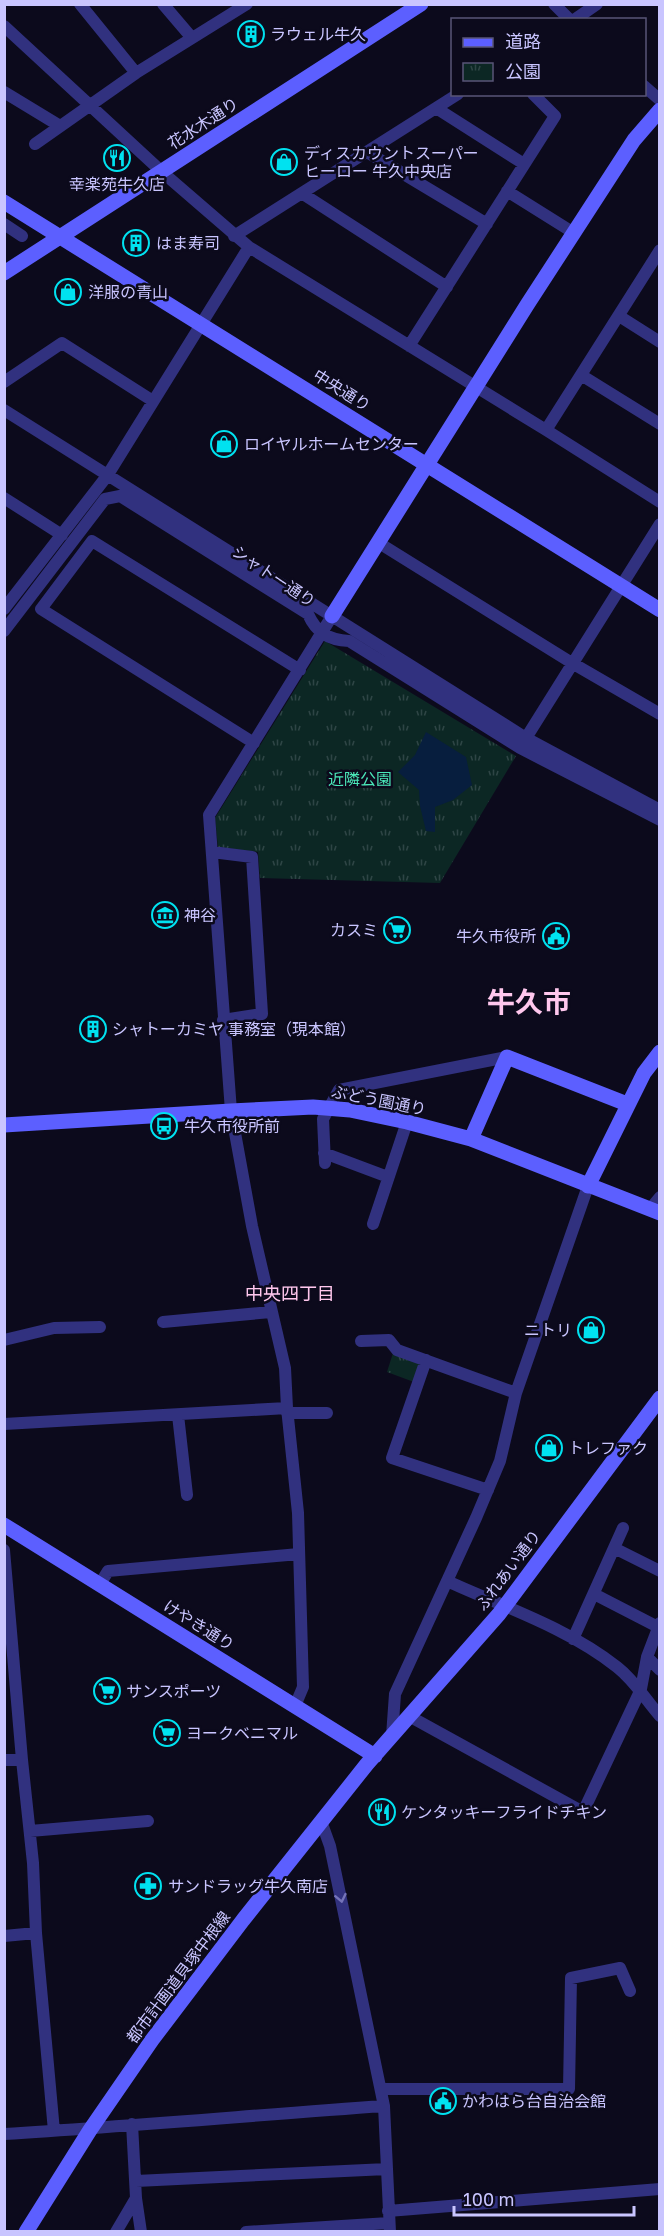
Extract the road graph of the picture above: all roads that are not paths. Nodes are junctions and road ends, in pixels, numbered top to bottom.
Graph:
1 (80, 4) edge
2 (163, 4) edge
3 (247, 4) edge
4 (421, 4) edge
5 (554, 4) edge
6 (597, 4) edge
7 (570, 18) edge
8 (575, 18) edge
9 (4, 26) edge
10 (192, 39) junction
11 (136, 73) junction
12 (646, 88) edge
13 (4, 92) edge
14 (455, 96) edge
15 (535, 96) edge
16 (660, 100) edge
17 (92, 105) junction
18 (436, 108) junction
19 (660, 110) edge
20 (60, 126) junction
21 (35, 144) dead end
22 (367, 152) junction
23 (524, 164) junction
24 (161, 171) junction
25 (507, 191) junction
26 (303, 194) junction
27 (4, 202) edge
28 (4, 224) edge
29 (487, 224) junction
30 (574, 233) junction
31 (22, 236) dead end
32 (60, 236) junction
33 (234, 236) junction
34 (249, 247) junction
35 (657, 258) edge
36 (4, 273) edge
37 (447, 287) junction
38 (619, 316) junction
39 (202, 323) junction
40 (660, 342) edge
41 (409, 346) junction
42 (581, 375) junction
43 (4, 382) edge
44 (476, 387) junction
45 (153, 401) junction
46 (4, 410) edge
47 (660, 424) edge
48 (546, 430) junction
49 (427, 465) junction
50 (107, 476) junction
51 (4, 498) edge
52 (660, 502) edge
53 (660, 524) edge
54 (62, 535) junction
55 (379, 543) junction
56 (621, 586) junction
57 (9, 593) edge
58 (4, 609) edge
59 (660, 610) edge
60 (332, 616) junction
61 (4, 631) edge
62 (322, 634) junction
63 (572, 663) junction
64 (300, 670) junction
65 (660, 714) edge
66 (526, 738) junction
67 (254, 744) junction
68 (660, 810) edge
69 (660, 820) edge
70 (212, 852) junction
71 (223, 1020) junction
72 (660, 1052) edge
73 (507, 1057) junction
74 (627, 1104) junction
75 (328, 1108) junction
76 (231, 1111) junction
77 (407, 1122) junction
78 (4, 1125) edge
79 (471, 1139) junction
80 (388, 1177) junction
81 (588, 1186) junction
82 (656, 1206) edge
83 (374, 1224) dead end
84 (271, 1312) junction
85 (163, 1322) dead end
86 (100, 1327) dead end
87 (4, 1340) edge
88 (361, 1341) dead end
89 (426, 1360) junction
90 (516, 1393) junction
91 (660, 1398) edge
92 (287, 1410) junction
93 (327, 1413) dead end
94 (178, 1415) junction
95 (4, 1424) edge
96 (488, 1490) junction
97 (187, 1495) dead end
98 (4, 1525) edge
99 (623, 1528) dead end
100 (614, 1548) junction
101 (4, 1550) edge
102 (299, 1554) junction
103 (660, 1571) edge
104 (6, 1576) edge
105 (447, 1581) junction
106 (100, 1584) junction
107 (594, 1594) junction
108 (504, 1607) junction
109 (659, 1625) edge
110 (573, 1639) junction
111 (647, 1658) junction
112 (660, 1670) edge
113 (641, 1689) junction
114 (295, 1706) junction
115 (409, 1716) junction
116 (660, 1716) edge
117 (392, 1736) junction
118 (375, 1756) junction
119 (4, 1760) edge
120 (22, 1760) junction
121 (148, 1821) dead end
122 (321, 1821) junction
123 (30, 1831) junction
124 (36, 1933) junction
125 (4, 1936) edge
126 (630, 1991) dead end
127 (381, 2090) junction
128 (384, 2106) junction
129 (132, 2124) junction
130 (90, 2130) junction
131 (54, 2131) junction
132 (4, 2134) edge
133 (387, 2169) junction
134 (136, 2181) junction
135 (660, 2189) edge
136 (136, 2198) junction
137 (389, 2222) edge
138 (26, 2232) edge
139 (116, 2232) edge
140 (141, 2232) edge
141 (246, 2232) edge

1 - 11 street
2 - 10 street
3 - 10 street
4 - 24 street, 花水木通り
5 - 7 street
6 - 8 street
9 - 17 street
10 - 11 street
11 - 17 street
12 - 16 street
13 - 20 street
14 - 18 street
15 - 23 street
17 - 20 street
17 - 24 street
18 - 22 street
18 - 23 street
19 - 30 street
20 - 21 street
22 - 26 street
22 - 29 street
23 - 25 street
24 - 32 street, 花水木通り
24 - 33 street
25 - 29 street
25 - 30 street
26 - 33 street
26 - 37 street
27 - 32 street, 中央通り
28 - 31 street
29 - 37 street
30 - 44 street
32 - 36 street, 花水木通り
32 - 39 street, 中央通り
33 - 34 street
34 - 39 street
34 - 41 street
35 - 38 street
37 - 41 street
38 - 40 street
38 - 42 street
39 - 45 street
39 - 49 street, 中央通り
41 - 44 street
42 - 47 street
42 - 48 street
43 - 45 street
44 - 48 street
44 - 49 street
45 - 50 street
46 - 50 street
48 - 52 street
49 - 55 street
49 - 56 street, 中央通り
50 - 54 street
50 - 60 street
51 - 54 street
53 - 56 street
54 - 57 street
55 - 60 street
55 - 63 street
56 - 59 street, 中央通り
56 - 63 street
57 - 58 street
60 - 62 street
60 - 66 street
61 - 62 street, シャトー通り
62 - 64 street
62 - 69 street
63 - 65 street
63 - 66 street
64 - 67 street
64 - 67 street
66 - 68 street
67 - 70 street
70 - 71 street
70 - 71 street
71 - 76 street
72 - 74 street
73 - 74 street
73 - 75 street
73 - 79 street
74 - 81 street
75 - 76 street, ぶどう園通り
75 - 77 street, ぶどう園通り
75 - 80 street
76 - 78 street, ぶどう園通り
76 - 84 street
77 - 79 street, ぶどう園通り
77 - 80 street
79 - 81 street, ぶどう園通り
80 - 83 street
81 - 82 street, ぶどう園通り
81 - 90 street
84 - 85 street
84 - 92 street
86 - 87 street
88 - 89 street
89 - 90 street
89 - 96 street
90 - 96 street
91 - 108 street, ふれあい通り
92 - 93 street
92 - 94 street
92 - 102 street
94 - 95 street
94 - 97 street
96 - 105 street
98 - 106 street, けやき通り
99 - 100 street
100 - 103 street
100 - 107 street
101 - 104 street
102 - 106 street
102 - 114 street
104 - 120 street
105 - 108 street
105 - 117 street
106 - 114 street, けやき通り
107 - 109 street
107 - 110 street
108 - 110 street
108 - 115 street, ふれあい通り
109 - 111 street
110 - 113 street
111 - 112 street
111 - 113 street
113 - 115 street
113 - 116 street
114 - 118 street, けやき通り
115 - 117 street, ふれあい通り
117 - 118 street, ふれあい通り
118 - 122 street, 都市計画道貝塚中根線
119 - 120 street
120 - 123 street
121 - 123 street
122 -> 127 street
122 - 130 street, 都市計画道貝塚中根線
123 - 124 street
124 - 125 street
124 - 131 street
126 - 127 street
127 - 128 street
128 - 129 street
128 - 133 street
129 - 130 street
129 - 134 street
130 - 131 street
130 - 138 street, 都市計画道貝塚中根線
131 - 132 street
133 - 134 street
133 - 137 street
134 - 136 street
135 - 137 street
136 - 139 street
136 - 140 street
137 - 141 street

